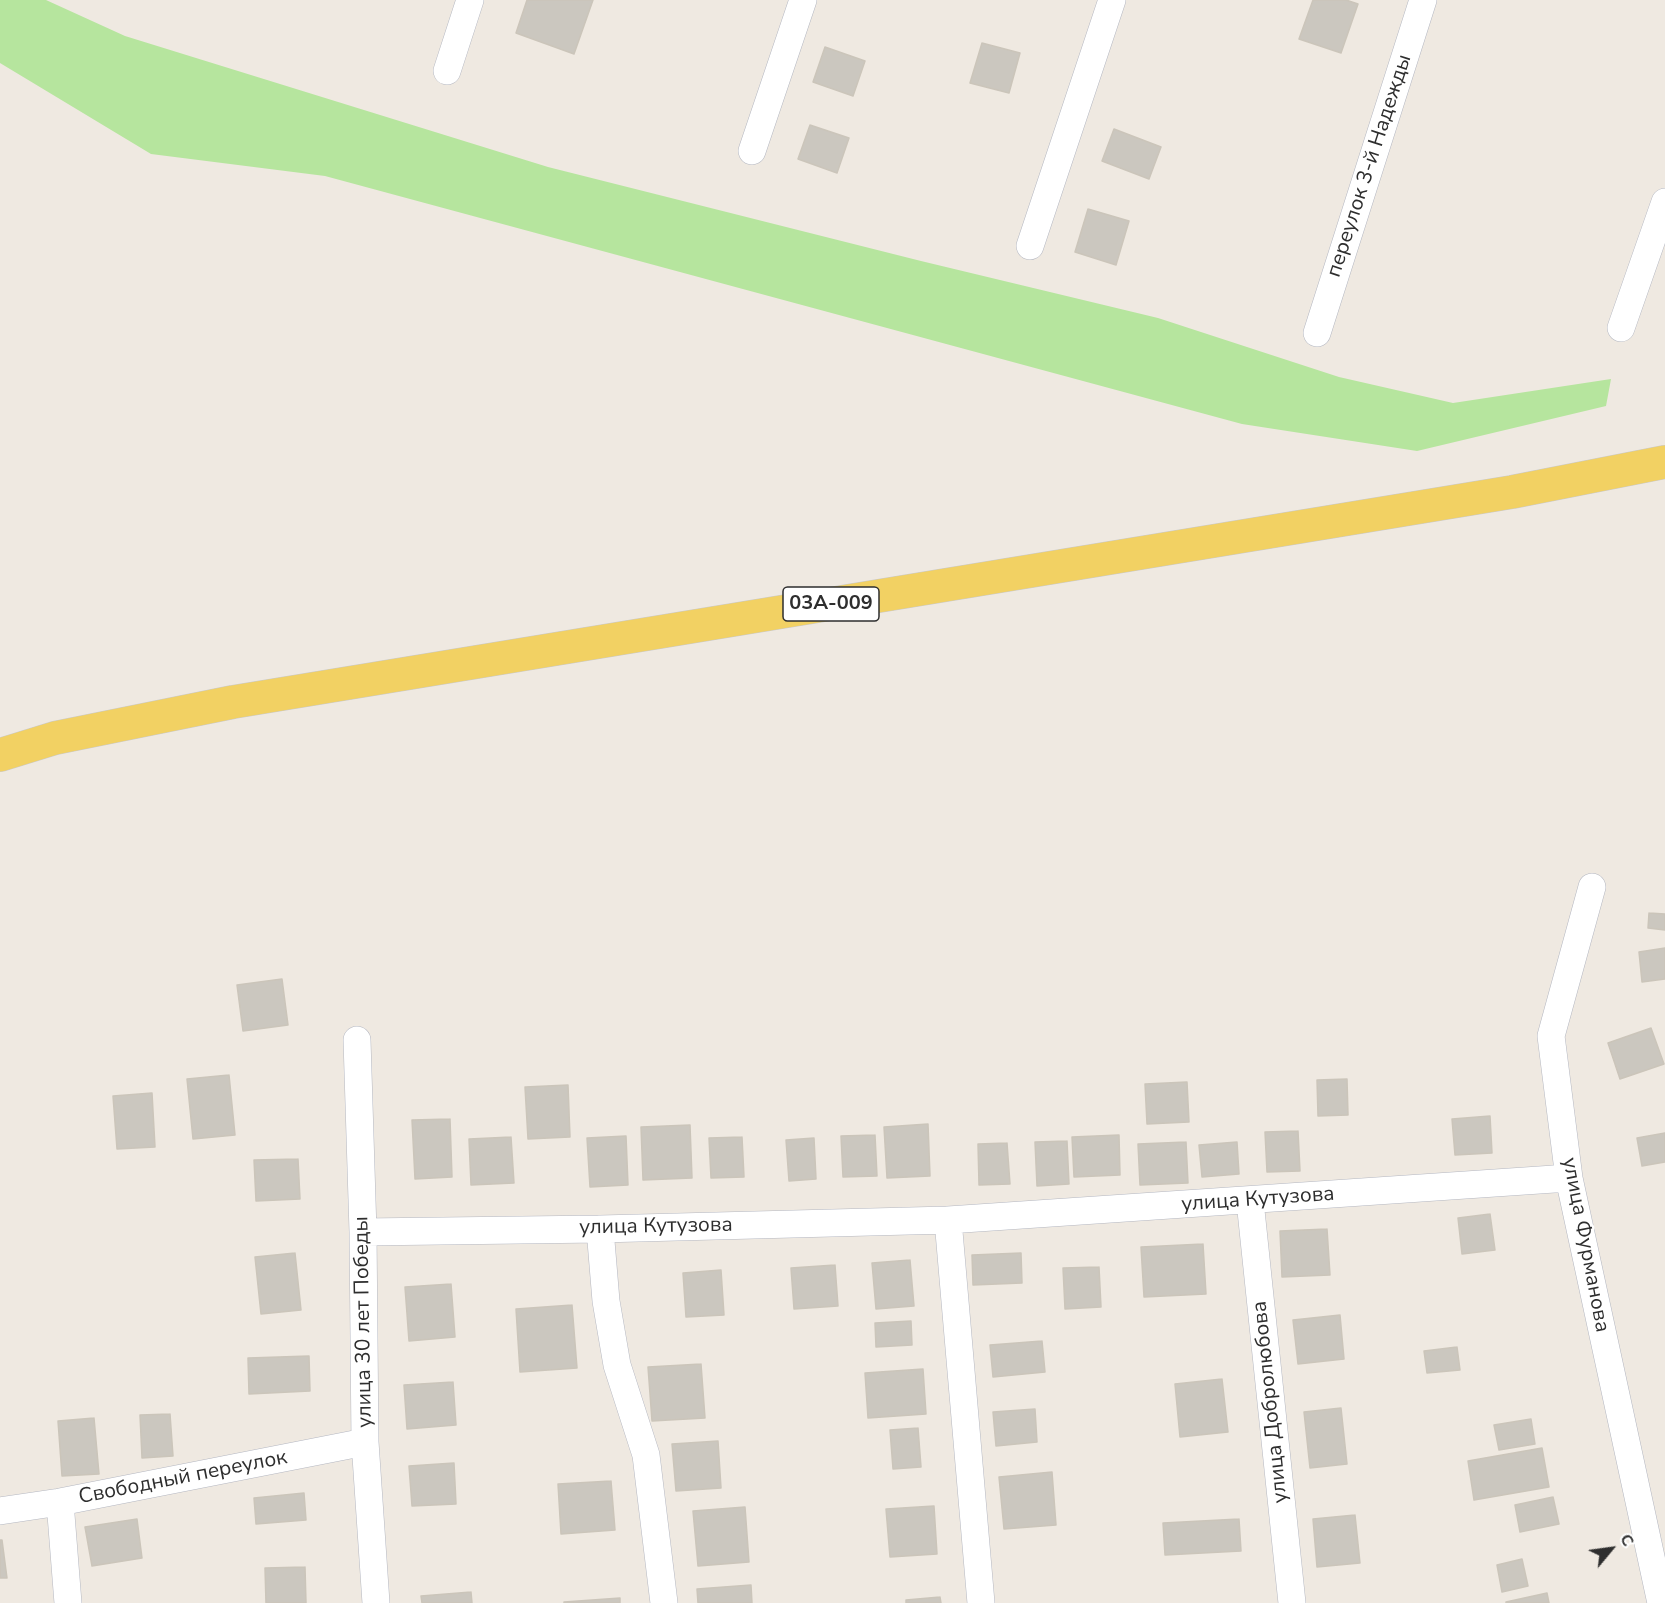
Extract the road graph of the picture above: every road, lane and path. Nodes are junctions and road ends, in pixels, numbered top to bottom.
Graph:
1 (470, 0) edge
2 (803, 0) edge
3 (1112, 0) edge
4 (1423, 0) edge
5 (447, 71) dead end
6 (752, 151) dead end
7 (1665, 202) edge
8 (1030, 246) dead end
9 (1621, 328) dead end
10 (1317, 333) dead end
11 (1665, 462) edge
12 (0, 755) edge
13 (1592, 887) dead end
14 (357, 1040) dead end
15 (1569, 1178) junction
16 (1250, 1201) junction
17 (948, 1220) junction
18 (600, 1229) junction
19 (363, 1232) junction
20 (365, 1442) junction
21 (60, 1502) junction
22 (0, 1511) edge
23 (68, 1603) edge
24 (376, 1603) edge
25 (664, 1603) edge
26 (981, 1603) edge
27 (1293, 1603) edge
28 (1661, 1603) edge

1 - 5 street
2 - 6 street
3 - 8 street
4 - 10 street, переулок 3-й Надежды
7 - 9 street
11 - 12 main road, 03А-009
13 - 15 street, улица Фурманова
14 - 19 street, улица 30 лет Победы
15 - 16 street, улица Кутузова
15 - 28 street, улица Фурманова
16 - 17 street, улица Кутузова
16 - 27 street, улица Добролюбова
17 - 18 street, улица Кутузова
17 - 26 street
18 - 19 street, улица Кутузова
18 - 25 street
19 - 20 street, улица 30 лет Победы
20 - 21 street, Свободный переулок
20 - 24 street, улица 30 лет Победы
21 - 22 street, Свободный переулок
21 - 23 street

